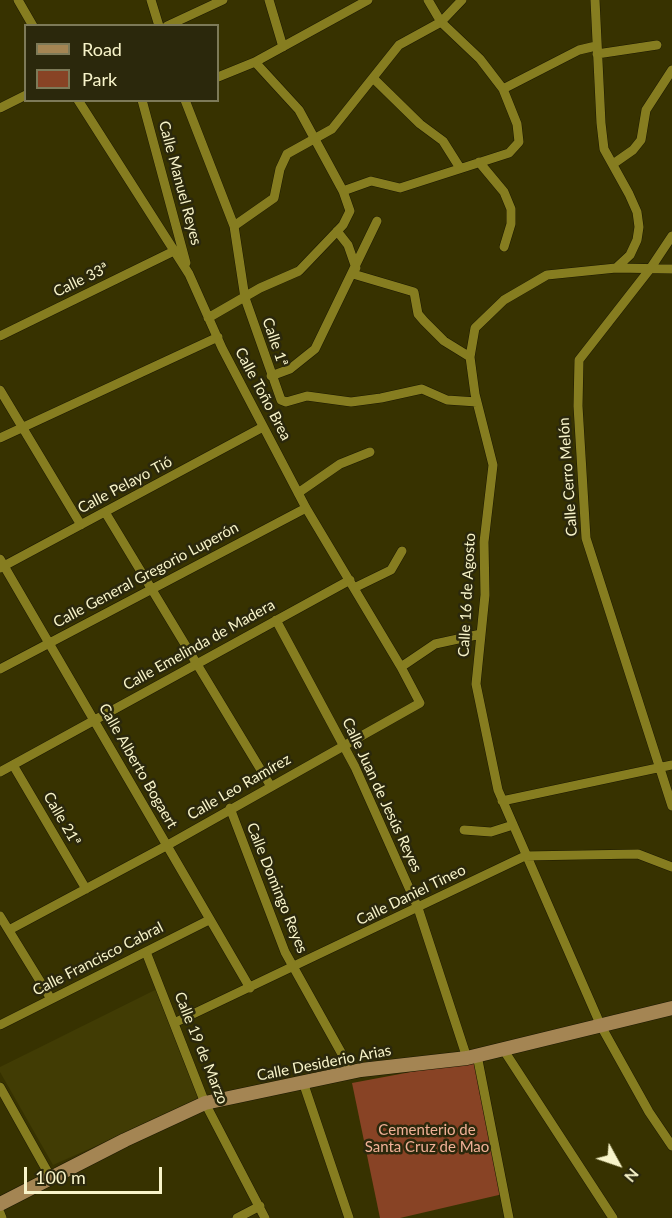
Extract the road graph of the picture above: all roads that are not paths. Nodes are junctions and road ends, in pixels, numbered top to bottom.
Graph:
1 (18, 0) edge
2 (151, 0) edge
3 (223, 0) edge
4 (269, 0) edge
5 (368, 0) edge
6 (428, 0) edge
7 (462, 0) edge
8 (595, 0) edge
9 (441, 22) junction
10 (32, 24) edge
11 (158, 24) edge
12 (171, 24) edge
13 (657, 45) dead end
14 (283, 47) junction
15 (597, 50) junction
16 (255, 62) junction
17 (672, 70) edge
18 (219, 77) edge
19 (373, 78) junction
20 (503, 88) junction
21 (24, 95) edge
22 (79, 102) edge
23 (143, 102) edge
24 (186, 102) edge
25 (0, 108) edge
26 (316, 138) junction
27 (479, 162) junction
28 (613, 164) junction
29 (460, 168) junction
30 (343, 191) junction
31 (377, 222) dead end
32 (234, 226) junction
33 (337, 231) junction
34 (672, 236) edge
35 (504, 247) dead end
36 (174, 251) junction
37 (616, 268) junction
38 (650, 269) junction
39 (672, 269) edge
40 (355, 271) junction
41 (189, 274) junction
42 (245, 298) junction
43 (208, 318) junction
44 (0, 336) edge
45 (218, 337) junction
46 (470, 357) junction
47 (271, 376) junction
48 (0, 390) edge
49 (477, 402) junction
50 (263, 427) junction
51 (21, 428) junction
52 (0, 438) edge
53 (370, 452) dead end
54 (298, 493) junction
55 (306, 508) junction
56 (105, 512) junction
57 (81, 525) junction
58 (402, 551) dead end
59 (2, 564) edge
60 (352, 584) junction
61 (152, 590) junction
62 (276, 620) junction
63 (481, 634) junction
64 (50, 642) junction
65 (197, 662) junction
66 (401, 667) junction
67 (0, 669) edge
68 (420, 703) joint
69 (94, 721) junction
70 (343, 746) junction
71 (13, 765) junction
72 (672, 765) edge
73 (661, 768) junction
74 (0, 772) edge
75 (270, 785) junction
76 (502, 801) junction
77 (672, 806) edge
78 (230, 808) junction
79 (513, 825) junction
80 (464, 830) dead end
81 (166, 846) junction
82 (525, 856) junction
83 (672, 867) edge
84 (86, 889) junction
85 (418, 908) junction
86 (0, 916) edge
87 (209, 920) junction
88 (9, 930) junction
89 (146, 952) junction
90 (294, 969) junction
91 (250, 988) junction
92 (51, 999) junction
93 (672, 1008) edge
94 (174, 1023) junction
95 (0, 1025) edge
96 (601, 1026) junction
97 (503, 1049) junction
98 (472, 1056) junction
99 (352, 1072) junction
100 (303, 1082) junction
101 (0, 1087) edge
102 (205, 1103) junction
103 (672, 1146) edge
104 (51, 1178) junction
105 (0, 1204) edge
106 (260, 1206) junction
107 (0, 1214) edge
108 (507, 1217) edge
109 (2, 1218) edge
110 (237, 1218) edge
111 (265, 1218) edge
112 (349, 1218) edge
113 (613, 1218) edge

1 - 10 street
2 - 11 street
3 - 12 street
4 - 14 street
5 - 14 street
6 - 9 street
7 - 9 street
8 - 15 street
9 - 19 street
9 - 20 street
13 - 15 street
14 - 16 street
15 - 20 street
15 - 28 street
16 - 18 street
16 - 26 street
17 - 28 street
19 - 26 street
19 - 29 street
20 - 27 street
21 - 25 street
22 - 36 street, Calle Toño Brea
23 - 41 street, Calle Manuel Reyes
24 - 32 street, Calle 1ª
26 - 30 street
26 - 32 street
27 - 29 street
27 - 35 street
28 - 37 street
29 - 30 street
30 - 33 street
31 - 40 street
32 - 42 street, Calle 1ª
33 - 40 street
33 - 42 street
34 - 38 street, Calle Cerro Melón
36 - 41 street, Calle Toño Brea
36 - 44 street, Calle 33ª
37 - 38 street, Calle 16 de Agosto
37 - 46 street, Calle 16 de Agosto
38 - 39 street, Calle 16 de Agosto
38 - 73 street, Calle Cerro Melón
40 - 46 street
40 - 47 street
41 - 43 street, Calle Toño Brea
42 - 43 street
42 - 47 street, Calle 1ª
43 - 45 street, Calle Toño Brea
45 - 50 street, Calle Toño Brea
45 - 51 street
46 - 49 street, Calle 16 de Agosto
47 - 49 street, Calle 1ª
48 - 51 street
49 - 63 street, Calle 16 de Agosto
50 - 54 street, Calle Toño Brea
50 - 56 street, Calle Pelayo Tió
51 - 52 street
51 - 57 street
53 - 54 street
54 - 55 street, Calle Toño Brea
55 - 60 street, Calle Toño Brea
55 - 61 street, Calle General Gregorio Luperón
56 - 57 street, Calle Pelayo Tió
56 - 61 street
57 - 59 street, Calle Pelayo Tió
58 - 60 street, Calle Emelinda de Madera
59 - 64 street, Calle Alberto Bogaert
60 - 62 street, Calle Emelinda de Madera
60 - 66 street, Calle Toño Brea
61 - 64 street, Calle General Gregorio Luperón
61 - 65 street
62 - 65 street, Calle Emelinda de Madera
62 - 70 street, Calle Juan de Jesús Reyes
63 - 66 street
63 - 76 street, Calle 16 de Agosto
64 - 67 street, Calle General Gregorio Luperón
64 - 69 street, Calle Alberto Bogaert
65 - 69 street, Calle Emelinda de Madera
65 - 75 street
66 - 68 street, Calle Toño Brea
68 - 70 street, Calle Leo Ramírez
69 - 71 street, Calle Emelinda de Madera
69 - 81 street, Calle Alberto Bogaert
70 - 75 street, Calle Leo Ramírez
70 - 85 street, Calle Juan de Jesús Reyes
71 - 74 street, Calle Emelinda de Madera
71 - 84 street, Calle 21ª
72 - 73 street
73 - 76 street
73 - 77 street, Calle Cerro Melón
75 - 78 street, Calle Leo Ramírez
76 - 79 street, Calle 16 de Agosto
78 - 81 street, Calle Leo Ramírez
78 - 90 street, Calle Domingo Reyes
79 - 80 street
79 - 82 street, Calle 16 de Agosto
81 - 84 street, Calle Leo Ramírez
81 - 87 street, Calle Alberto Bogaert
82 - 83 street, Calle Daniel Tineo
82 - 85 street, Calle Daniel Tineo
82 - 96 street, Calle 16 de Agosto
84 - 88 street, Calle Leo Ramírez
85 - 90 street, Calle Daniel Tineo
85 - 98 street, Calle Juan de Jesús Reyes
86 - 88 street
87 - 89 street, Calle Francisco Cabral
87 - 91 street, Calle Alberto Bogaert
88 - 92 street
89 - 92 street, Calle Francisco Cabral
89 - 94 street, Calle 19 de Marzo
90 - 91 street, Calle Daniel Tineo
90 - 99 street, Calle Domingo Reyes
91 - 94 street, Calle Daniel Tineo
92 - 95 street, Calle Francisco Cabral
93 - 96 main road, Calle Desiderio Arias
94 - 102 street, Calle 19 de Marzo
96 - 97 main road, Calle Desiderio Arias
96 - 103 street, Calle 16 de Agosto
97 - 98 main road, Calle Desiderio Arias
97 - 113 street
98 - 99 main road, Calle Desiderio Arias
98 - 108 street, Calle Juan de Jesús Reyes
99 - 100 main road, Calle Desiderio Arias
100 - 102 main road, Calle Desiderio Arias
100 - 112 street
101 - 104 street
102 - 104 main road, Calle Desiderio Arias
102 - 106 street, Calle 19 de Marzo
104 - 105 main road, Calle Desiderio Arias
106 - 110 street
106 - 111 street, Calle 19 de Marzo
107 - 109 street

